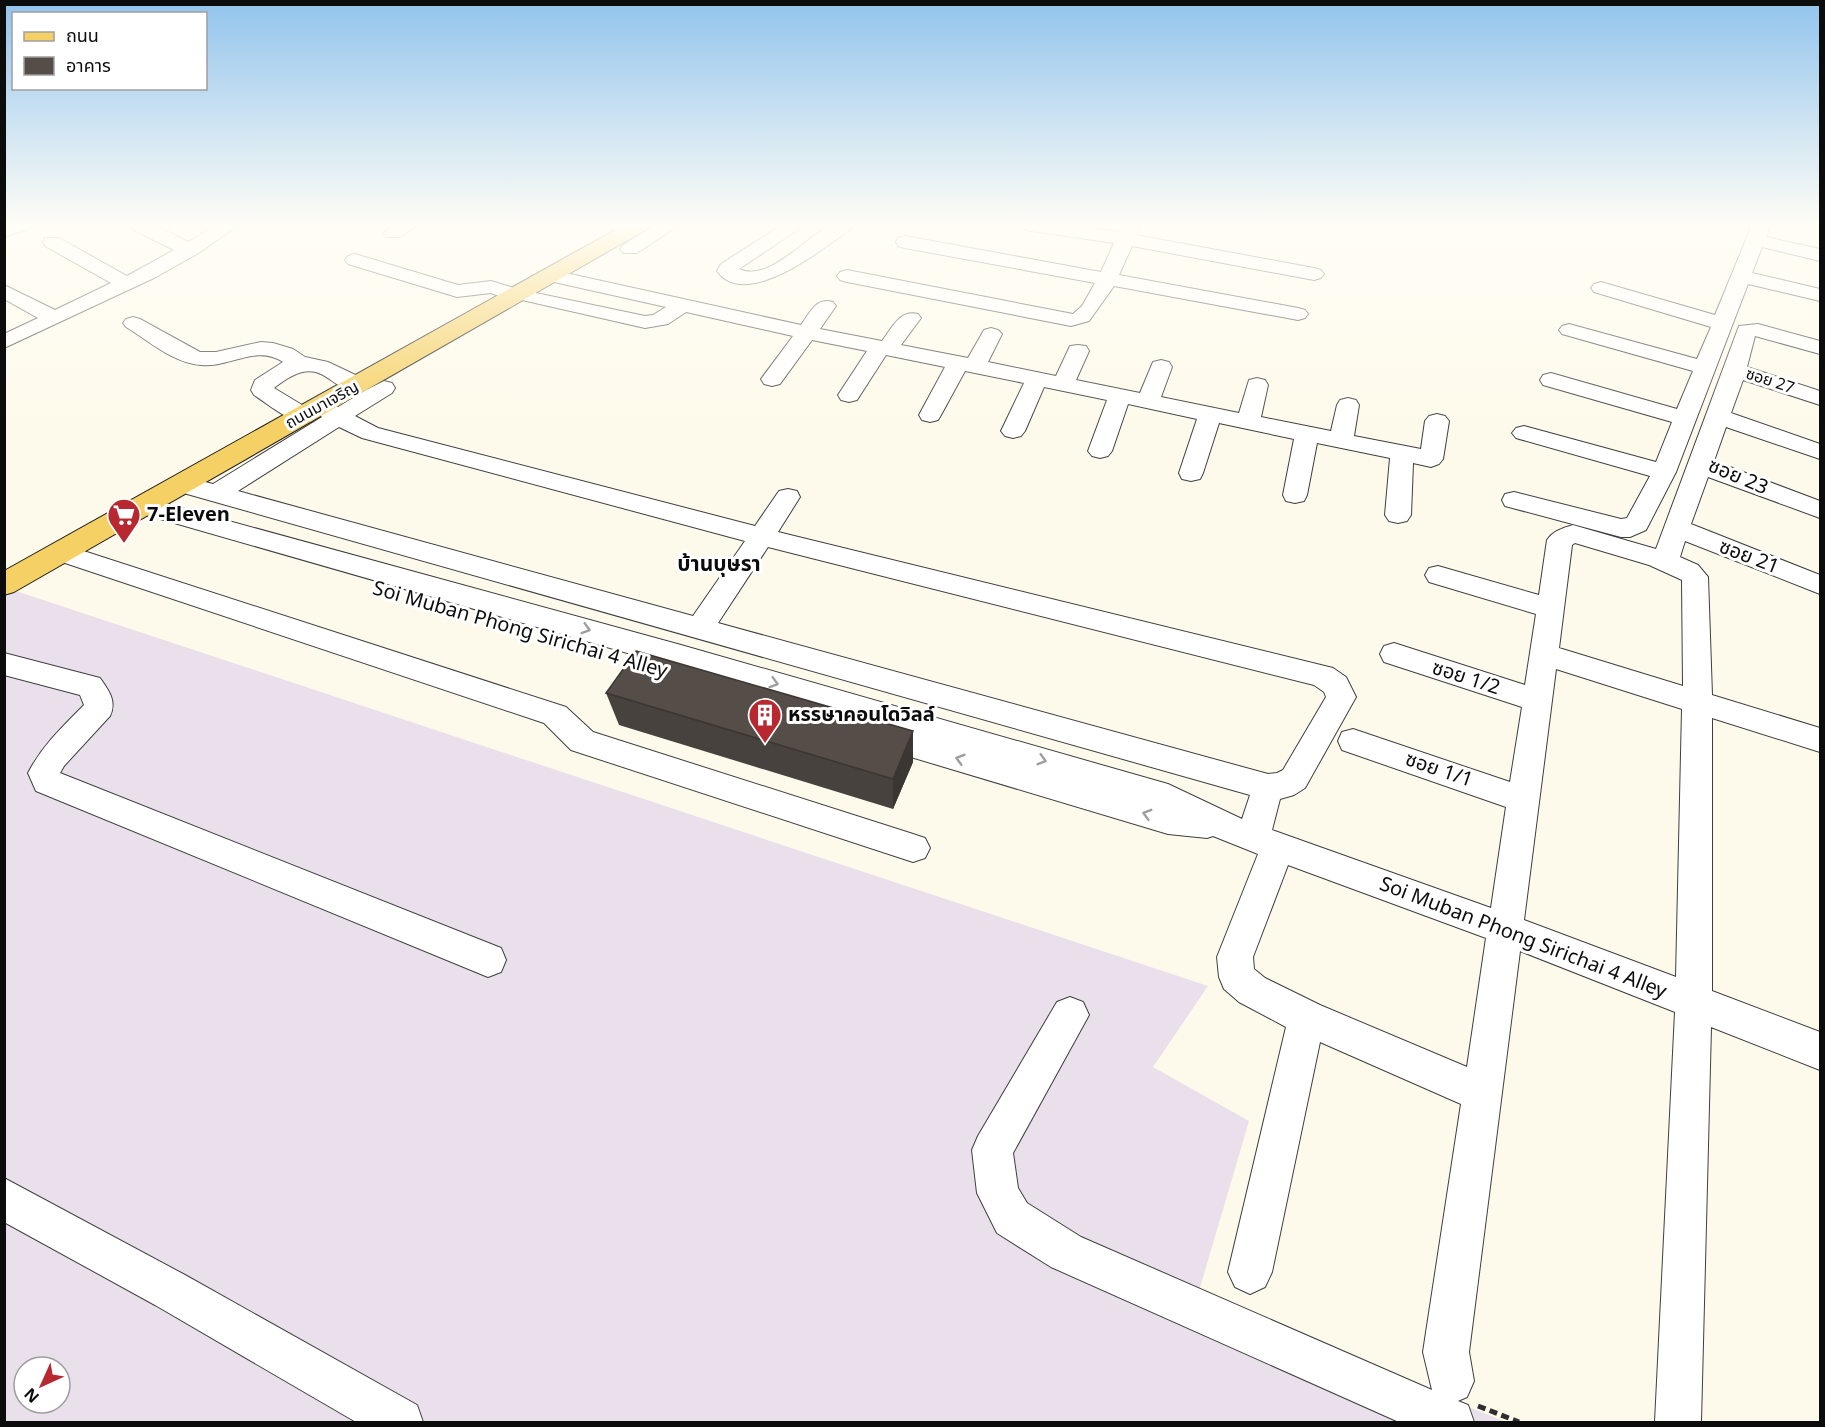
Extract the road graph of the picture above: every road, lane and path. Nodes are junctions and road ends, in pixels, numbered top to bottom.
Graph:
1 (748, 291) dead end
2 (5, 292) edge
3 (111, 292) edge
4 (509, 292) edge
5 (524, 292) edge
6 (619, 292) edge
7 (926, 292) edge
8 (1100, 292) edge
9 (1173, 292) edge
10 (1613, 292) edge
11 (1735, 292) edge
12 (518, 295) junction
13 (680, 306) junction
14 (826, 306) dead end
15 (1298, 314) dead end
16 (730, 316) junction
17 (54, 318) junction
18 (910, 318) dead end
19 (133, 323) dead end
20 (1722, 324) junction
21 (1569, 330) dead end
22 (805, 332) junction
23 (991, 334) dead end
24 (4, 342) edge
25 (1820, 345) edge
26 (883, 348) junction
27 (1078, 351) dead end
28 (299, 363) junction
29 (966, 365) junction
30 (1161, 367) dead end
31 (1705, 368) junction
32 (1735, 370) junction
33 (772, 379) dead end
34 (1037, 379) junction
35 (1551, 380) dead end
36 (1063, 384) junction
37 (358, 385) junction
38 (1257, 386) dead end
39 (384, 388) dead end
40 (849, 395) dead end
41 (1120, 395) junction
42 (1821, 398) edge
43 (1148, 401) junction
44 (1348, 405) dead end
45 (321, 412) junction
46 (1210, 414) junction
47 (930, 415) dead end
48 (1718, 416) junction
49 (1685, 418) junction
50 (1437, 421) dead end
51 (1248, 422) junction
52 (1013, 431) dead end
53 (1524, 433) dead end
54 (1306, 434) junction
55 (1341, 441) junction
56 (1100, 451) dead end
57 (1821, 452) edge
58 (1402, 454) junction
59 (1700, 465) junction
60 (1664, 472) junction
61 (1191, 473) dead end
62 (182, 484) junction
63 (217, 493) junction
64 (1295, 495) dead end
65 (788, 497) dead end
66 (1514, 500) dead end
67 (1821, 510) edge
68 (136, 511) junction
69 (1398, 515) dead end
70 (1677, 528) junction
71 (762, 537) junction
72 (62, 553) junction
73 (1665, 561) junction
74 (1438, 575) dead end
75 (4, 585) edge
76 (1821, 585) edge
77 (1551, 609) junction
78 (700, 628) junction
79 (1394, 654) dead end
80 (1545, 655) junction
81 (4, 664) edge
82 (1538, 701) junction
83 (1699, 702) junction
84 (1821, 740) edge
85 (1353, 741) dead end
86 (1268, 787) junction
87 (1524, 800) junction
88 (1252, 837) junction
89 (913, 848) dead end
90 (1506, 929) junction
91 (488, 960) dead end
92 (1693, 1002) junction
93 (1070, 1016) dead end
94 (1307, 1018) junction
95 (1821, 1051) edge
96 (1483, 1094) junction
97 (4, 1199) edge
98 (1250, 1272) dead end
99 (1451, 1381) joint
100 (400, 1422) edge
101 (1451, 1422) edge
102 (1519, 1422) edge
103 (1678, 1422) edge

1 - 16 street
2 - 17 street
3 - 17 street
4 - 12 street
5 - 12 main road, ถนนมาเจริญ
6 - 13 street
7 - 8 street
9 - 15 street
10 - 20 street
11 - 20 street
12 - 13 street
12 - 37 main road, ถนนมาเจริญ
13 - 16 street
14 - 22 street
16 - 22 street
17 - 24 street
18 - 26 street
19 - 28 street
20 - 31 street
21 - 31 street
22 - 26 street
22 - 33 street
23 - 29 street
25 - 32 street, ซอย 27
26 - 29 street
26 - 40 street
27 - 36 street
28 - 37 street
28 - 45 street
29 - 34 street
29 - 47 street
30 - 43 street
31 - 49 street
32 - 42 street, ซอย 27
32 - 48 street, ซอย 23
34 - 36 street
34 - 52 street
35 - 49 street
36 - 41 street
37 - 45 main road, ถนนมาเจริญ
38 - 51 street
39 - 45 street
41 - 43 street
41 - 56 street
43 - 46 street
44 - 55 street
45 - 62 main road, ถนนมาเจริญ
45 - 63 street
45 - 71 street
46 - 51 street
46 - 61 street
48 - 57 street
48 - 59 street, ซอย 23
49 - 60 street
50 - 58 street
51 - 54 street
53 - 60 street
54 - 55 street
54 - 64 street
55 - 58 street
58 - 69 street
59 - 67 street, ซอย 23
59 - 70 street
60 - 66 street
62 - 63 street
62 - 68 main road, ถนนมาเจริญ
63 - 78 street
65 - 71 street
68 - 72 main road, ถนนมาเจริญ
68 - 88 street, Soi Muban Phong Sirichai 4 Alley
70 - 73 street
70 - 76 street, ซอย 21
71 - 78 street
71 - 86 street
72 - 75 main road, ถนนมาเจริญ
72 - 89 street
73 - 77 street
73 - 83 street
74 - 77 street
77 - 80 street
78 - 86 street
79 - 82 street, ซอย 1/2
80 - 82 street
80 - 83 street
81 - 91 street
82 - 87 street
83 - 84 street
83 - 92 street
85 - 87 street, ซอย 1/1
86 - 88 street
87 - 90 street
88 - 90 street, Soi Muban Phong Sirichai 4 Alley
88 - 94 street
90 - 92 street, Soi Muban Phong Sirichai 4 Alley
90 - 96 street
92 - 95 street, Soi Muban Phong Sirichai 4 Alley
92 - 103 street
93 - 101 street
94 - 96 street
94 - 98 street
96 - 99 street
97 - 100 street
99 - 102 path

